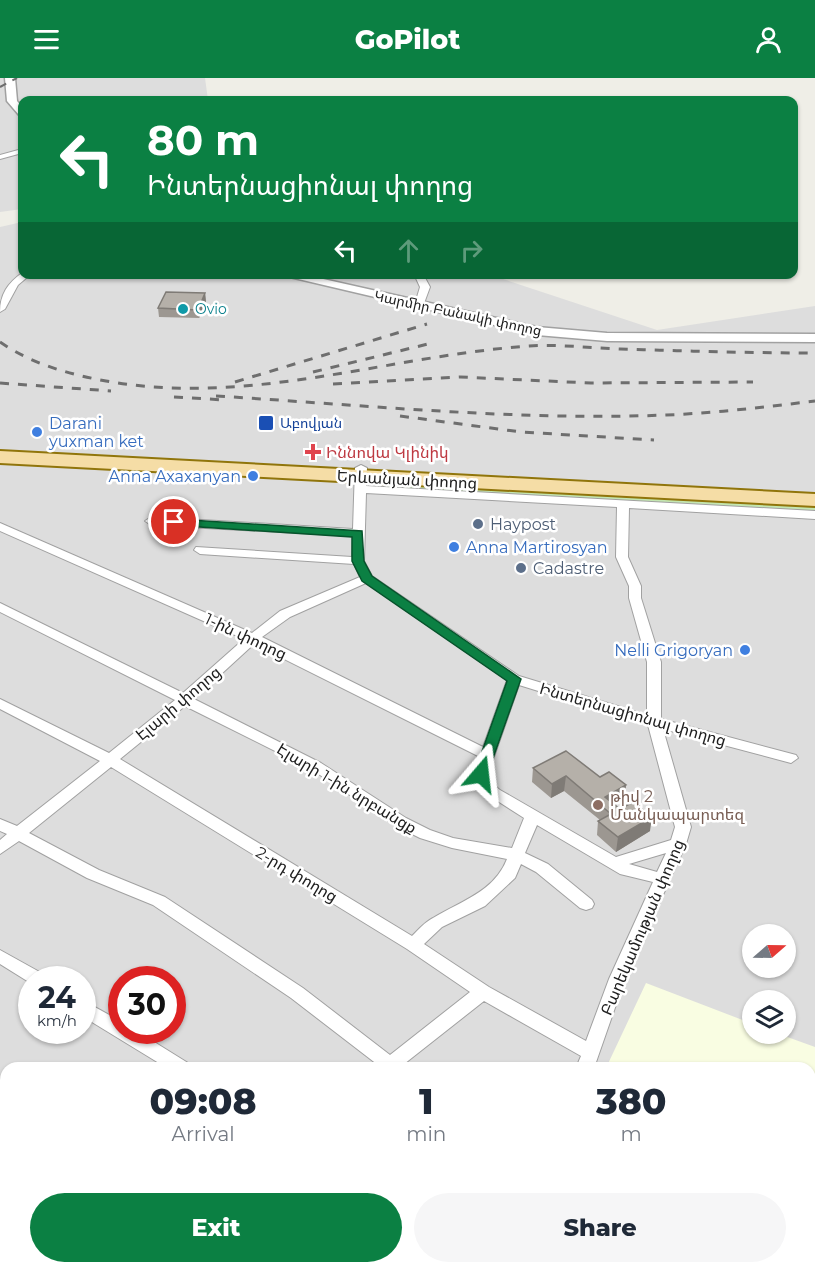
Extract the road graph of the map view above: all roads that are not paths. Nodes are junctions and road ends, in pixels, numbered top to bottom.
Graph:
1 (10, 78) edge
2 (18, 108) edge
3 (18, 152) edge
4 (0, 157) edge
5 (20, 279) edge
6 (307, 279) edge
7 (421, 279) edge
8 (420, 304) junction
9 (0, 309) edge
10 (815, 338) edge
11 (0, 449) edge
12 (0, 457) edge
13 (360, 478) junction
14 (815, 490) edge
15 (815, 500) edge
16 (622, 505) junction
17 (815, 515) edge
18 (151, 521) dead end
19 (0, 527) edge
20 (358, 533) junction
21 (200, 550) dead end
22 (358, 561) junction
23 (367, 578) junction
24 (0, 607) edge
25 (254, 638) junction
26 (514, 679) junction
27 (185, 699) junction
28 (0, 703) edge
29 (654, 722) junction
30 (487, 755) junction
31 (791, 758) dead end
32 (110, 760) junction
33 (533, 815) junction
34 (0, 824) edge
35 (16, 834) junction
36 (678, 844) junction
37 (0, 848) edge
38 (517, 855) junction
39 (614, 863) junction
40 (662, 879) junction
41 (586, 904) dead end
42 (413, 945) junction
43 (0, 956) edge
44 (18, 967) edge
45 (483, 992) junction
46 (96, 1015) edge
47 (588, 1060) edge
48 (172, 1062) edge
49 (383, 1062) edge
50 (393, 1062) edge

1 - 2 street
3 - 4 street
5 - 9 street
6 - 8 street, Կարմիր Բանակի փողոց
7 - 8 street
8 - 10 street, Կարմիր Բանակի փողոց
11 - 13 main road, Երևանյան փողոց
12 - 13 main road, Երևանյան փողոց
13 - 14 main road, Երևանյան փողոց
13 - 15 main road, Երևանյան փողոց
13 - 16 street
13 - 20 street, Ինտերնացիոնալ փողոց
16 - 17 street
16 - 29 street, Բարեկամության փողոց
18 - 20 street
19 - 25 street, 1-ին փողոց
20 - 22 street, Ինտերնացիոնալ փողոց
21 - 22 street
22 - 23 street, Ինտերնացիոնալ փողոց
23 - 25 street, Էլարի փողոց
23 - 26 street, Ինտերնացիոնալ փողոց
24 - 27 street, Էլարի 1-ին նրբանցք
25 - 27 street, Էլարի փողոց
25 - 30 street, 1-ին փողոց
26 - 29 street, Ինտերնացիոնալ փողոց
26 - 30 street
27 - 32 street, Էլարի փողոց
27 - 38 street, Էլարի 1-ին նրբանցք
28 - 32 street, 2-րդ փողոց
29 - 31 street, Ինտերնացիոնալ փողոց
29 - 36 street, Բարեկամության փողոց
30 - 33 street
32 - 35 street, Էլարի փողոց
32 - 42 street, 2-րդ փողոց
33 - 38 street
33 - 39 street
34 - 35 street
35 - 37 street, Էլարի փողոց
35 - 49 street
36 - 39 street
36 - 40 street, Բարեկամության փողոց
38 - 41 street, Էլարի 1-ին նրբանցք
38 - 42 street
39 - 40 street
40 - 47 street, Բարեկամության փողոց
42 - 45 street, 2-րդ փողոց
43 - 44 street
45 - 47 street, 2-րդ փողոց
45 - 50 street
46 - 48 street

